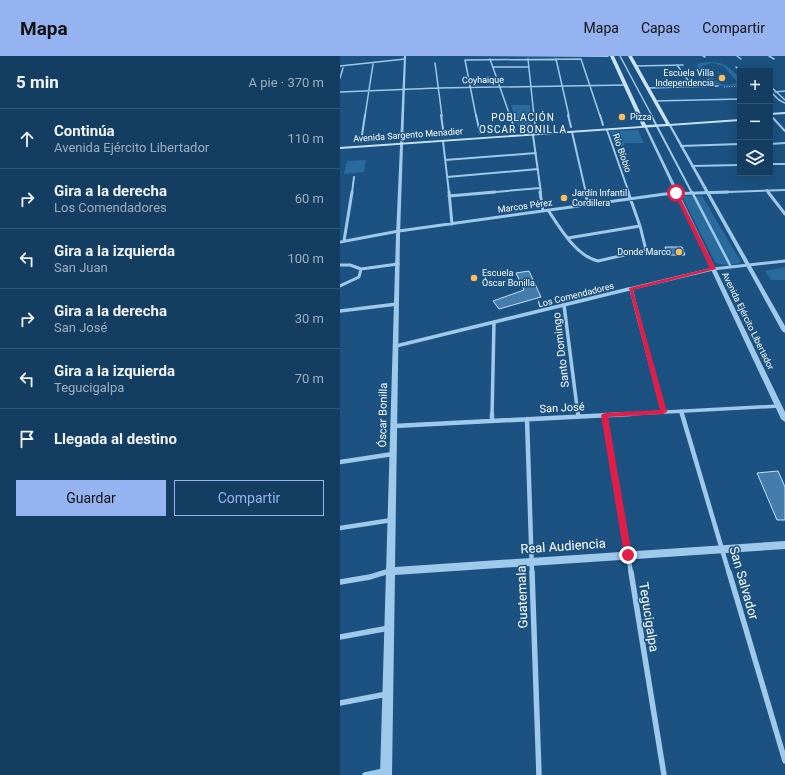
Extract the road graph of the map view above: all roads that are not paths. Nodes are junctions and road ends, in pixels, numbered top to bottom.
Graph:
1 (465, 56) edge
2 (475, 56) edge
3 (502, 56) edge
4 (608, 56) edge
5 (612, 56) edge
6 (620, 56) edge
7 (630, 56) edge
8 (737, 56) edge
9 (769, 56) edge
10 (405, 57) edge
11 (530, 57) edge
12 (558, 57) edge
13 (583, 57) edge
14 (490, 59) junction
15 (741, 59) dead end
16 (774, 59) dead end
17 (436, 63) dead end
18 (373, 64) dead end
19 (677, 65) junction
20 (683, 65) dead end
21 (340, 66) edge
22 (636, 66) junction
23 (493, 67) junction
24 (529, 67) junction
25 (343, 68) dead end
26 (340, 78) edge
27 (590, 85) junction
28 (626, 85) junction
29 (500, 86) junction
30 (531, 86) junction
31 (562, 86) junction
32 (718, 86) road end
33 (470, 87) junction
34 (693, 87) junction
35 (438, 88) junction
36 (648, 88) junction
37 (404, 89) junction
38 (773, 89) edge
39 (369, 90) junction
40 (785, 91) edge
41 (340, 92) edge
42 (773, 92) edge
43 (776, 92) junction
44 (773, 94) edge
45 (737, 99) edge
46 (655, 101) junction
47 (785, 102) edge
48 (785, 113) edge
49 (773, 114) edge
50 (737, 116) edge
51 (785, 117) edge
52 (773, 118) edge
53 (737, 120) edge
54 (773, 120) edge
55 (654, 122) junction
56 (668, 123) junction
57 (603, 125) junction
58 (644, 125) junction
59 (657, 126) junction
60 (536, 130) junction
61 (571, 130) junction
62 (606, 130) junction
63 (516, 131) junction
64 (785, 131) edge
65 (480, 133) junction
66 (533, 135) junction
67 (443, 138) junction
68 (402, 141) junction
69 (361, 142) junction
70 (340, 143) edge
71 (785, 143) edge
72 (737, 144) edge
73 (773, 144) edge
74 (681, 146) junction
75 (340, 148) edge
76 (536, 153) junction
77 (445, 160) junction
78 (773, 164) edge
79 (785, 164) edge
80 (737, 165) edge
81 (692, 166) junction
82 (538, 169) junction
83 (354, 177) dead end
84 (447, 177) junction
85 (540, 188) junction
86 (767, 190) junction
87 (785, 190) edge
88 (692, 192) junction
89 (707, 192) junction
90 (676, 193) junction
91 (449, 196) junction
92 (630, 198) junction
93 (588, 204) junction
94 (548, 210) junction
95 (543, 211) junction
96 (785, 214) edge
97 (452, 224) junction
98 (640, 226) junction
99 (399, 231) junction
100 (568, 238) junction
101 (342, 242) edge
102 (785, 260) edge
103 (398, 264) junction
104 (340, 265) edge
105 (748, 266) junction
106 (731, 267) junction
107 (361, 269) junction
108 (713, 269) junction
109 (340, 286) edge
110 (631, 289) junction
111 (397, 304) junction
112 (564, 305) junction
113 (340, 311) edge
114 (494, 322) junction
115 (785, 331) edge
116 (396, 346) junction
117 (779, 406) junction
118 (681, 411) junction
119 (663, 412) junction
120 (605, 415) junction
121 (578, 416) junction
122 (527, 419) junction
123 (785, 419) edge
124 (492, 421) junction
125 (394, 426) junction
126 (394, 454) junction
127 (340, 462) edge
128 (392, 520) junction
129 (340, 528) edge
130 (785, 545) edge
131 (722, 549) junction
132 (628, 555) junction
133 (532, 561) junction
134 (391, 570) junction
135 (340, 582) edge
136 (390, 628) junction
137 (340, 637) edge
138 (388, 694) junction
139 (340, 703) edge
140 (785, 761) edge
141 (386, 773) edge
142 (365, 775) edge
143 (538, 775) edge
144 (664, 775) edge

1 - 2 street
2 - 3 street
3 - 11 street
4 - 13 street
5 - 28 main road, Avenida Ejército Libertador
6 - 55 street
7 - 22 main road
8 - 15 street
9 - 16 street
10 - 21 street
10 - 37 street, Óscar Bonilla
11 - 12 street
11 - 14 street
11 - 24 street
12 - 13 street
12 - 31 street
13 - 27 street, Río Bíobio
14 - 23 street
14 - 33 street
17 - 35 street
18 - 39 street
19 - 20 street
19 - 22 street
19 - 34 street
22 - 36 main road
23 - 24 street
23 - 29 street
24 - 30 street
25 - 26 street
27 - 28 street, Coyhaique
27 - 31 street, Coyhaique
27 - 57 street, Río Bíobio
28 - 58 main road, Avenida Ejército Libertador
29 - 30 street, Coyhaique
29 - 33 street, Coyhaique
29 - 63 street
30 - 31 street, Coyhaique
30 - 60 street
31 - 61 street
32 - 34 street
33 - 35 street, Coyhaique
33 - 65 street
34 - 36 street
35 - 37 street, Coyhaique
35 - 67 street
36 - 46 main road
37 - 39 street, Coyhaique
37 - 68 street, Óscar Bonilla
38 - 43 street
39 - 41 street, Coyhaique
39 - 69 street
40 - 43 street
42 - 43 street
43 - 47 street
44 - 47 street
45 - 46 street
46 - 56 main road
48 - 49 main road
50 - 56 main road, Avenida Sargento Menadier
51 - 52 main road
53 - 56 main road, Avenida Sargento Menadier
54 - 64 street
55 - 56 main road, Avenida Sargento Menadier
55 - 58 main road, Avenida Sargento Menadier
55 - 59 street
56 - 59 main road, Avenida Sargento Menadier
56 - 74 street
57 - 58 main road, Avenida Sargento Menadier
57 - 61 main road, Avenida Sargento Menadier
58 - 59 main road, Avenida Sargento Menadier
58 - 62 main road, Avenida Sargento Menadier
58 - 90 street, Avenida Ejército Libertador
59 - 88 street
60 - 61 main road, Avenida Sargento Menadier
60 - 63 main road, Avenida Sargento Menadier
61 - 62 main road, Avenida Sargento Menadier
61 - 66 main road, Avenida Sargento Menadier
61 - 93 street
62 - 92 street, Río Bíobio
63 - 65 main road, Avenida Sargento Menadier
65 - 67 main road, Avenida Sargento Menadier
66 - 67 main road, Avenida Sargento Menadier
66 - 76 street
67 - 68 main road, Avenida Sargento Menadier
67 - 77 street
68 - 69 main road, Avenida Sargento Menadier
68 - 75 main road, Avenida Sargento Menadier
68 - 99 street, Óscar Bonilla
69 - 70 main road, Avenida Sargento Menadier
71 - 73 street
72 - 74 street
74 - 81 street
76 - 77 street
76 - 82 street
77 - 84 street
78 - 79 street
80 - 81 street
81 - 89 street
82 - 84 street
82 - 85 street
83 - 101 street
84 - 91 street
85 - 91 street
85 - 95 street
86 - 87 street, Marcos Pérez
86 - 89 street, Marcos Pérez
86 - 96 street
88 - 89 street, Marcos Pérez
88 - 90 street, Marcos Pérez
88 - 106 street
89 - 105 street
90 - 92 street, Marcos Pérez
90 - 108 street, Avenida Ejército Libertador
91 - 97 street
92 - 93 street, Marcos Pérez
92 - 98 street, Río Bíobio
93 - 94 street, Marcos Pérez
94 - 95 street, Marcos Pérez
94 - 100 street
95 - 97 street, Marcos Pérez
97 - 99 street, Marcos Pérez
98 - 100 street
98 - 100 street, Río Bíobio
99 - 101 street, Marcos Pérez
99 - 103 street, Óscar Bonilla
102 - 105 street, Los Comendadores
103 - 107 street
103 - 111 street, Óscar Bonilla
104 - 107 street
105 - 106 street, Los Comendadores
105 - 115 street
106 - 108 street, Los Comendadores
107 - 109 street
108 - 110 street, Los Comendadores
108 - 117 street, Avenida Ejército Libertador
110 - 112 street, Los Comendadores
110 - 119 street
111 - 113 street
111 - 116 street, Óscar Bonilla
112 - 114 street, Los Comendadores
112 - 121 street, Santo Domingo
114 - 116 street, Los Comendadores
114 - 124 street
116 - 125 street, Óscar Bonilla
117 - 118 street, San José
117 - 123 street, Avenida Ejército Libertador
118 - 119 street, San José
118 - 131 street, San Salvador
119 - 120 street, San José
120 - 121 street, San José
120 - 132 street, Tegucigalpa
121 - 122 street, San José
122 - 124 street, San José
122 - 133 street, Guatemala
124 - 125 street, San José
125 - 126 street, Óscar Bonilla
126 - 127 street
126 - 128 street, Óscar Bonilla
128 - 129 street
128 - 134 street, Óscar Bonilla
130 - 131 street, Real Audiencia
131 - 132 street, Real Audiencia
131 - 140 street, San Salvador
132 - 133 street, Real Audiencia
132 - 144 street, Tegucigalpa
133 - 134 street, Real Audiencia
133 - 143 street, Guatemala
134 - 135 street
134 - 136 street, Óscar Bonilla
136 - 137 street
136 - 138 street, Óscar Bonilla
138 - 139 street
138 - 141 street, Óscar Bonilla
141 - 142 street

